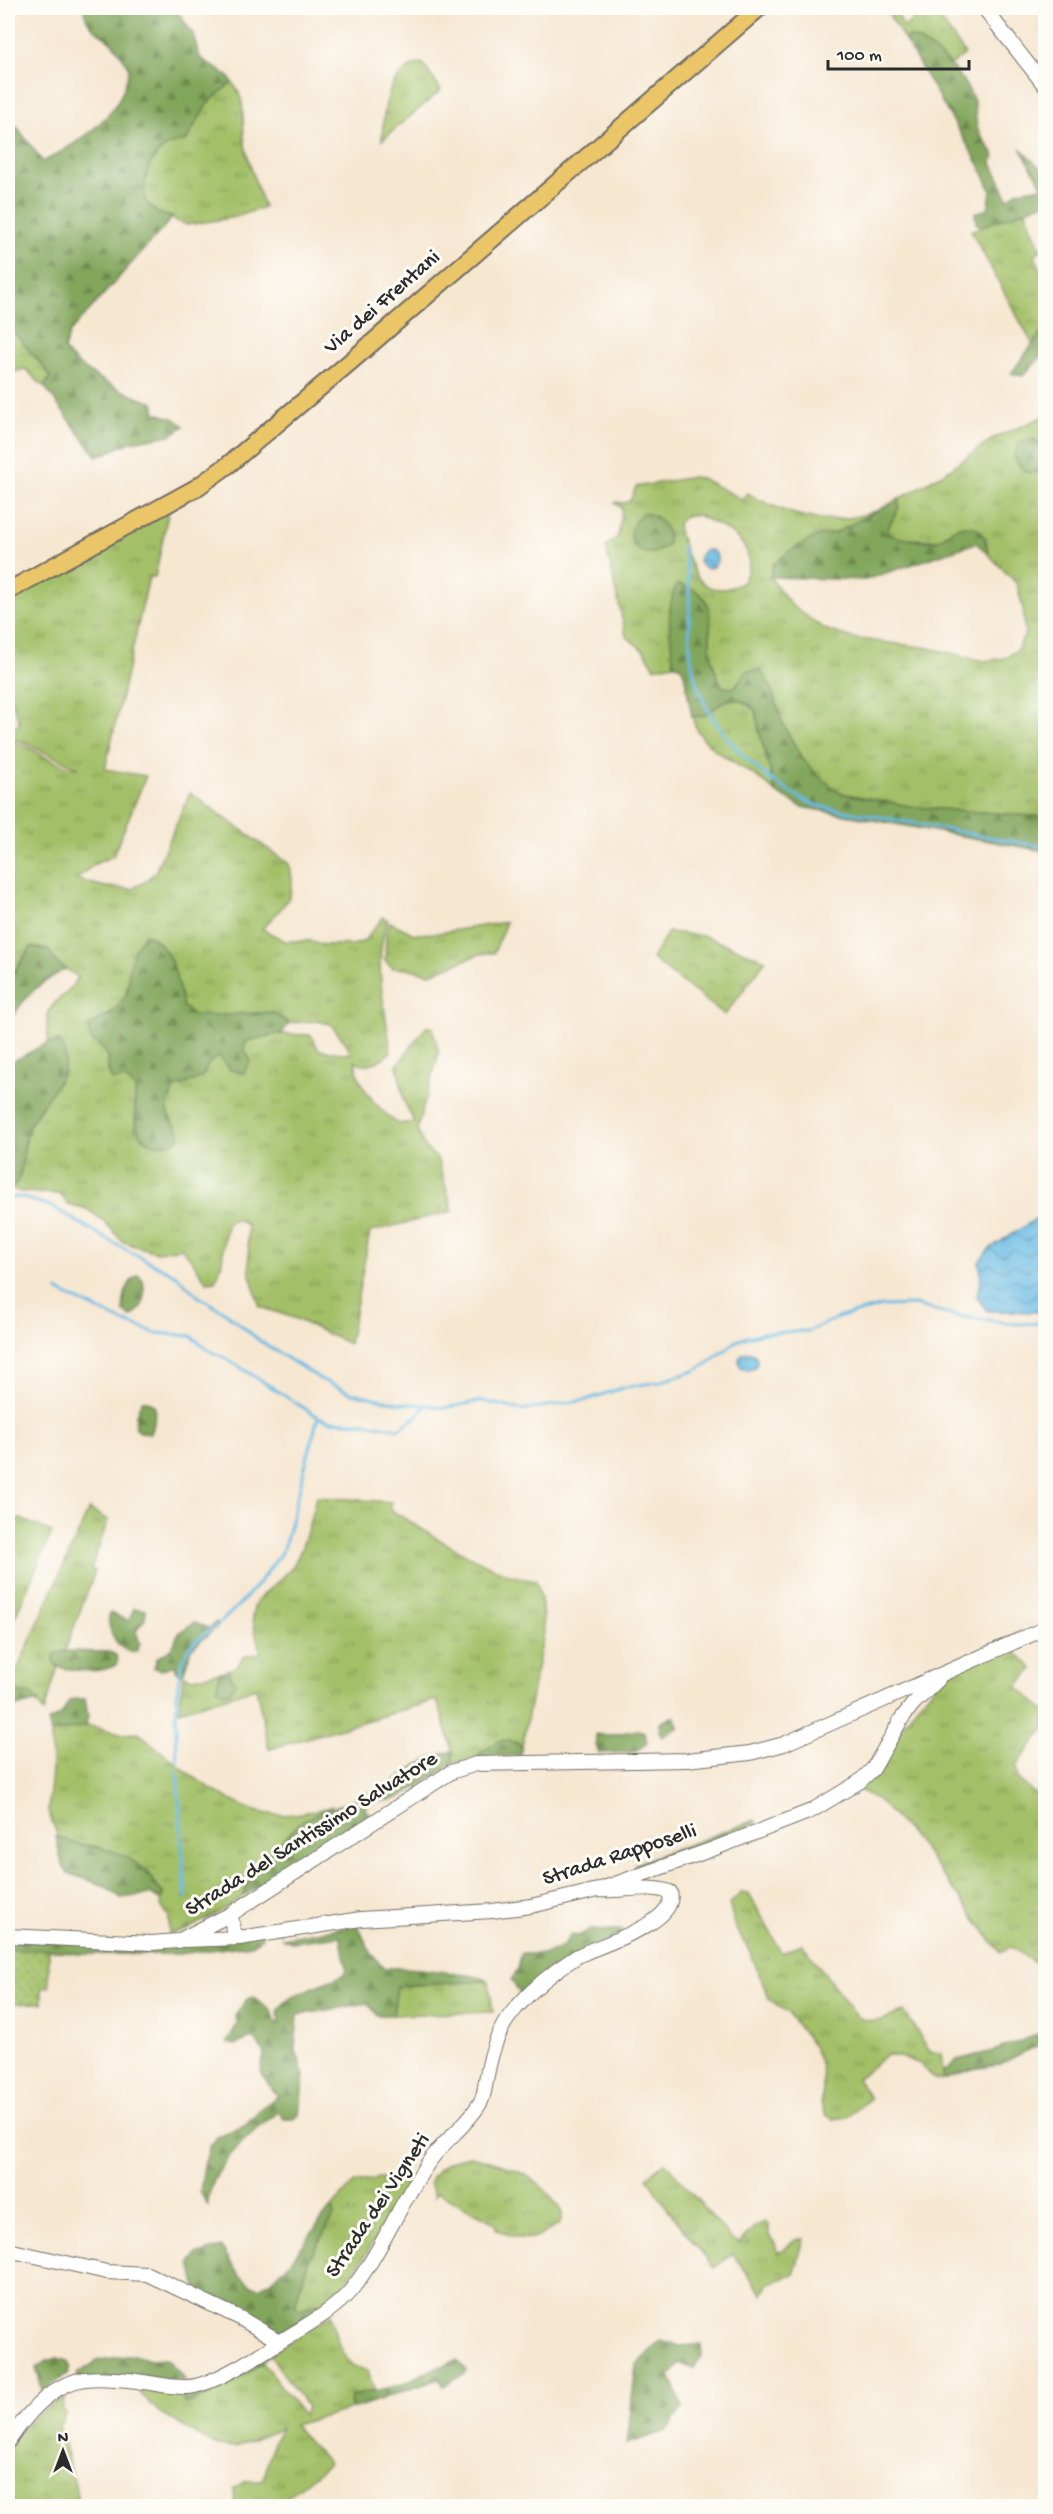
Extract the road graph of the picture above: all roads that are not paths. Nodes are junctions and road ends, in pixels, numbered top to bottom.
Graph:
1 (759, 8) edge
2 (984, 8) edge
3 (1046, 87) edge
4 (8, 591) edge
5 (1046, 1628) edge
6 (946, 1672) junction
7 (889, 1697) junction
8 (897, 1726) junction
9 (598, 1890) junction
10 (231, 1914) junction
11 (8, 1936) edge
12 (240, 1938) junction
13 (177, 1941) junction
14 (8, 2250) edge
15 (277, 2343) junction
16 (8, 2442) edge

1 - 4 main road, Via dei Frentani
2 - 3 street
5 - 6 street, Strada del Santissimo Salvatore
6 - 7 street, Strada del Santissimo Salvatore
6 - 8 street, Strada Rapposelli
7 - 8 street
7 - 10 street, Strada del Santissimo Salvatore
8 - 9 street, Strada Rapposelli
9 - 12 street, Strada Rapposelli
9 - 15 street, Strada dei Vigneti
10 - 12 street
10 - 13 street, Strada del Santissimo Salvatore
11 - 13 street, Strada del Santissimo Salvatore
12 - 13 street, Strada Rapposelli
14 - 15 street
15 - 16 street, Strada dei Vigneti

